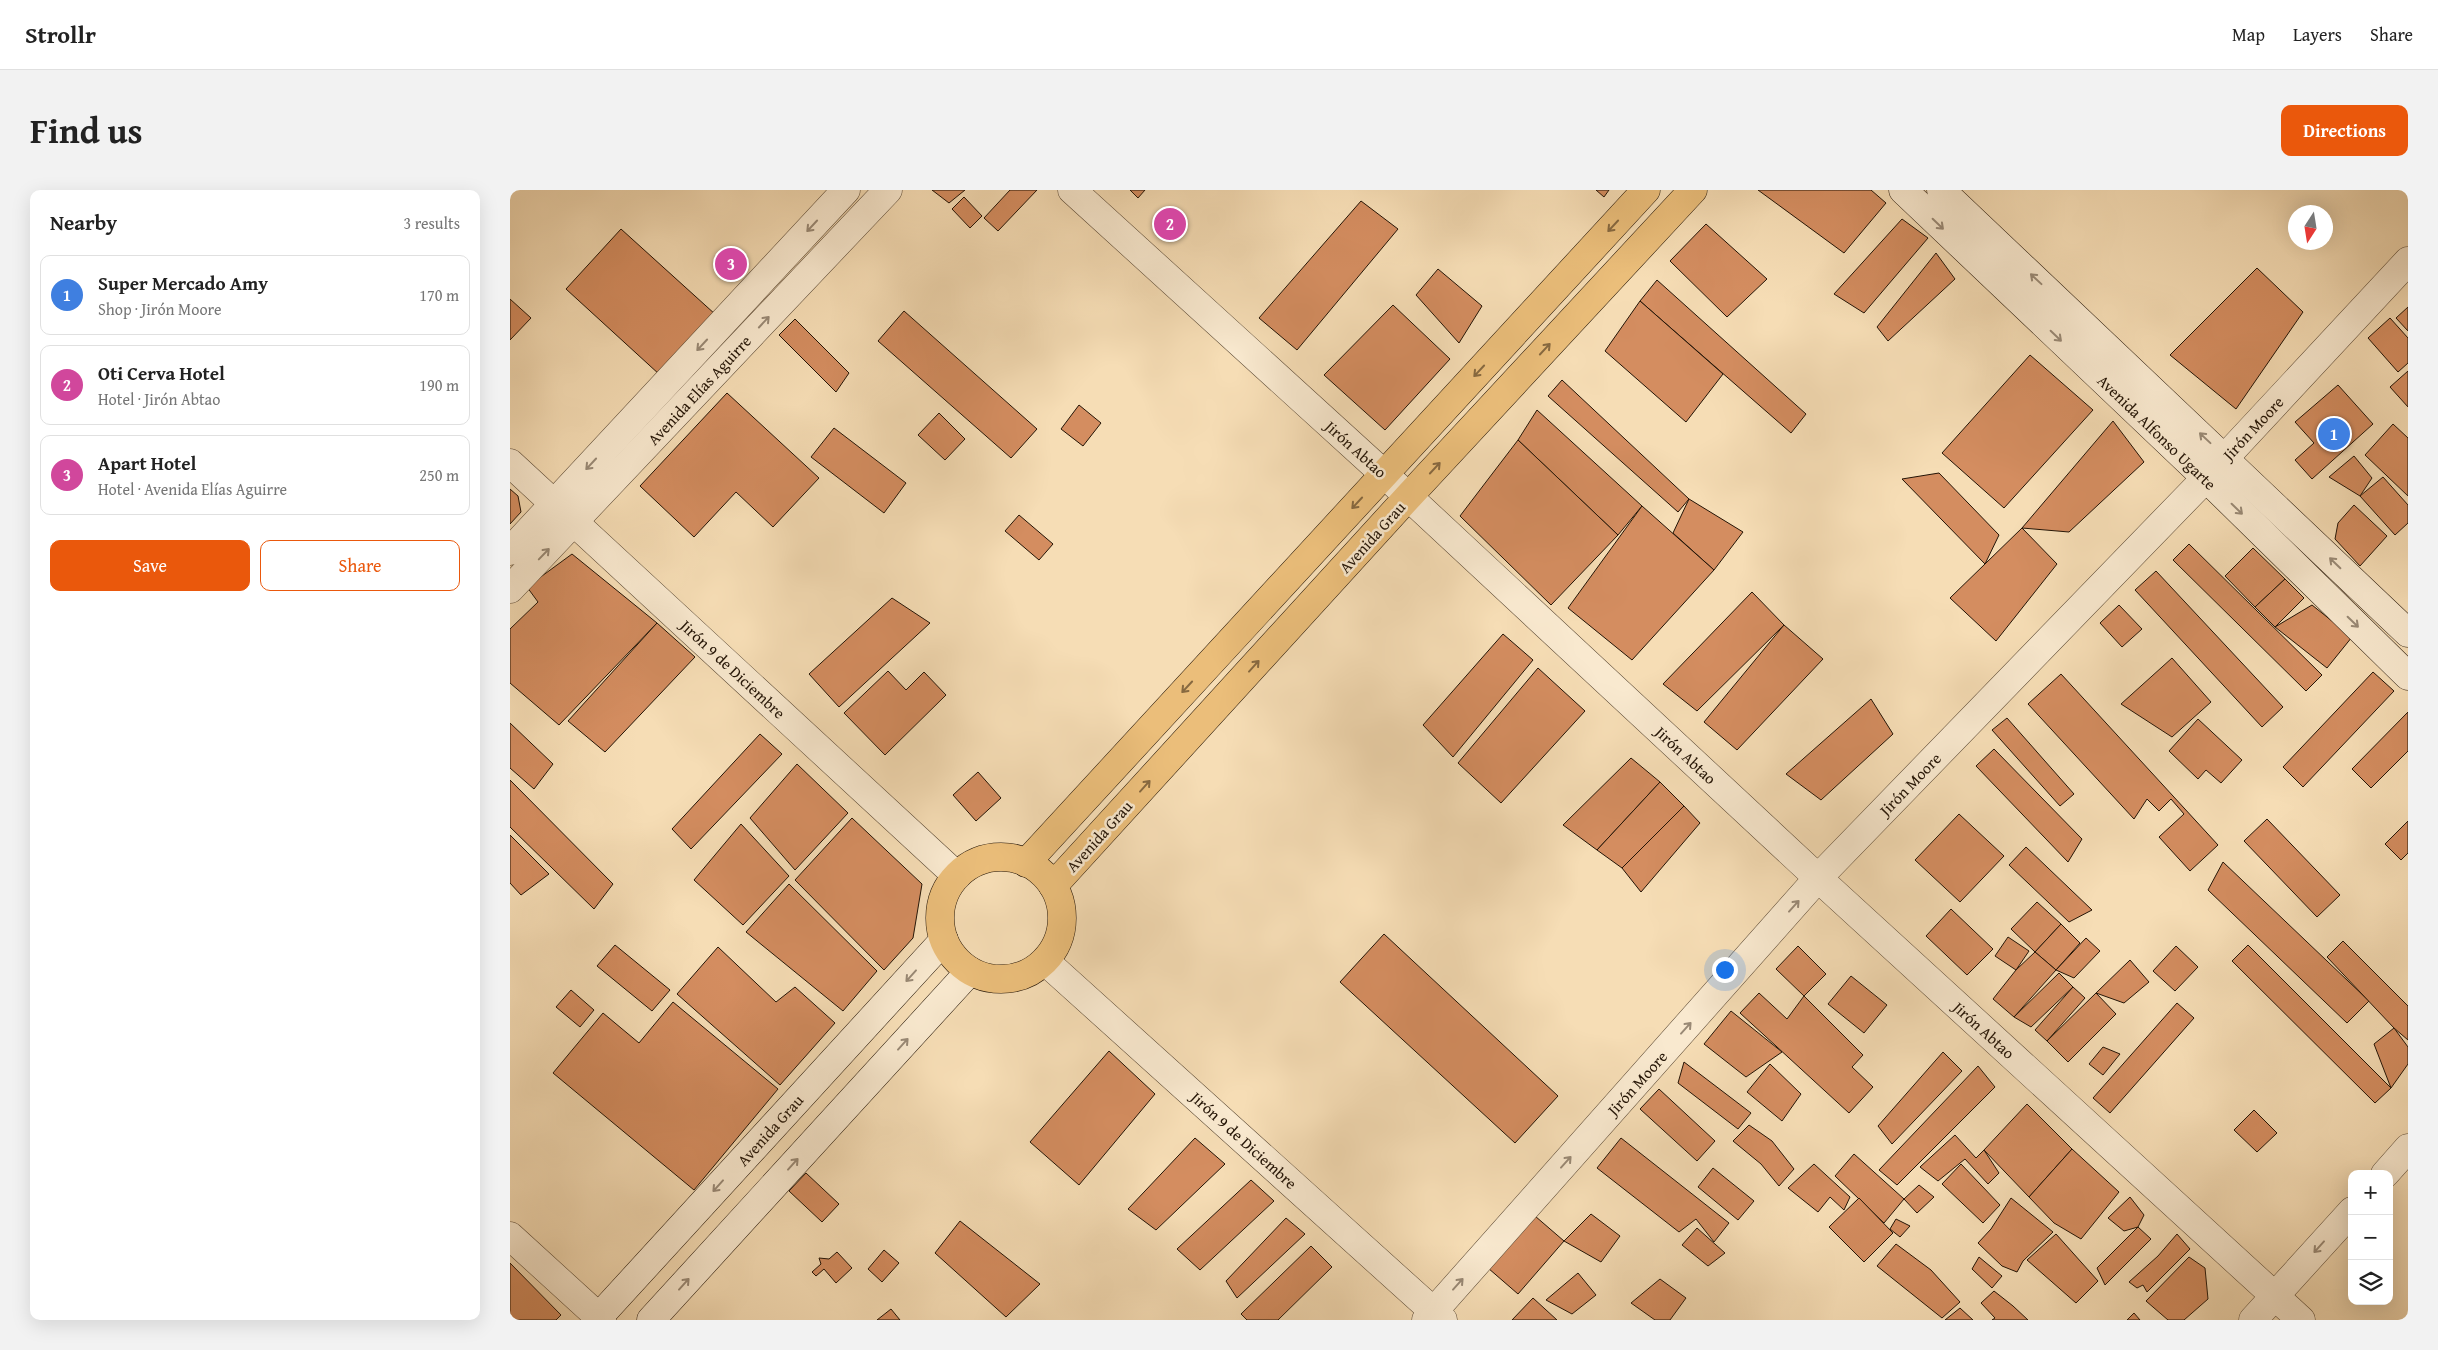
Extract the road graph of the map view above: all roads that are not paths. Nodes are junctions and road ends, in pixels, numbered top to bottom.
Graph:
1 (846, 190) edge
2 (888, 190) edge
3 (1072, 190) edge
4 (1646, 190) edge
5 (1693, 190) edge
6 (1903, 190) edge
7 (1941, 190) edge
8 (2408, 261) edge
9 (2225, 458) junction
10 (510, 463) edge
11 (1384, 474) junction
12 (2206, 478) junction
13 (1408, 497) junction
14 (554, 504) junction
15 (574, 522) junction
16 (510, 551) edge
17 (510, 590) edge
18 (2408, 633) edge
19 (2408, 676) edge
20 (1026, 863) junction
21 (957, 876) junction
22 (1818, 878) junction
23 (1053, 886) junction
24 (944, 940) junction
25 (1046, 961) junction
26 (970, 971) junction
27 (2408, 1148) edge
28 (2389, 1170) edge
29 (2348, 1215) edge
30 (510, 1236) edge
31 (2276, 1296) junction
32 (1434, 1317) edge
33 (599, 1319) edge
34 (651, 1320) edge
35 (2253, 1320) edge
36 (2301, 1320) edge

1 -> 14 street, Avenida Elías Aguirre
15 -> 2 street, Avenida Elías Aguirre
3 - 11 street, Jirón Abtao
4 -> 11 main road, Avenida Grau
13 -> 5 main road, Avenida Grau
6 -> 12 street, Avenida Alfonso Ugarte
9 -> 7 street, Avenida Alfonso Ugarte
8 - 9 street, Jirón Moore
9 - 12 street, Jirón Moore
18 -> 9 street, Avenida Alfonso Ugarte
10 - 14 street, Jirón 9 de Diciembre
11 - 13 street, Jirón Abtao
11 -> 20 main road, Avenida Grau
12 -> 19 street, Avenida Alfonso Ugarte
12 - 22 street, Jirón Moore
13 - 22 street, Jirón Abtao
23 -> 13 main road, Avenida Grau
14 - 15 street, Jirón 9 de Diciembre
14 - 16 street, Avenida Elías Aguirre
17 -> 15 street, Avenida Elías Aguirre
15 - 21 street, Jirón 9 de Diciembre
20 - 21 main road
20 - 23 main road
21 - 24 main road
22 - 31 street, Jirón Abtao
32 -> 22 street, Jirón Moore
23 - 25 main road
24 - 26 main road
24 -> 33 street, Avenida Grau
25 - 26 main road
25 - 32 street, Jirón 9 de Diciembre
34 -> 26 street
27 - 28 street
29 -> 31 street
30 - 33 street
31 - 35 street
31 - 36 street, Jirón Abtao

